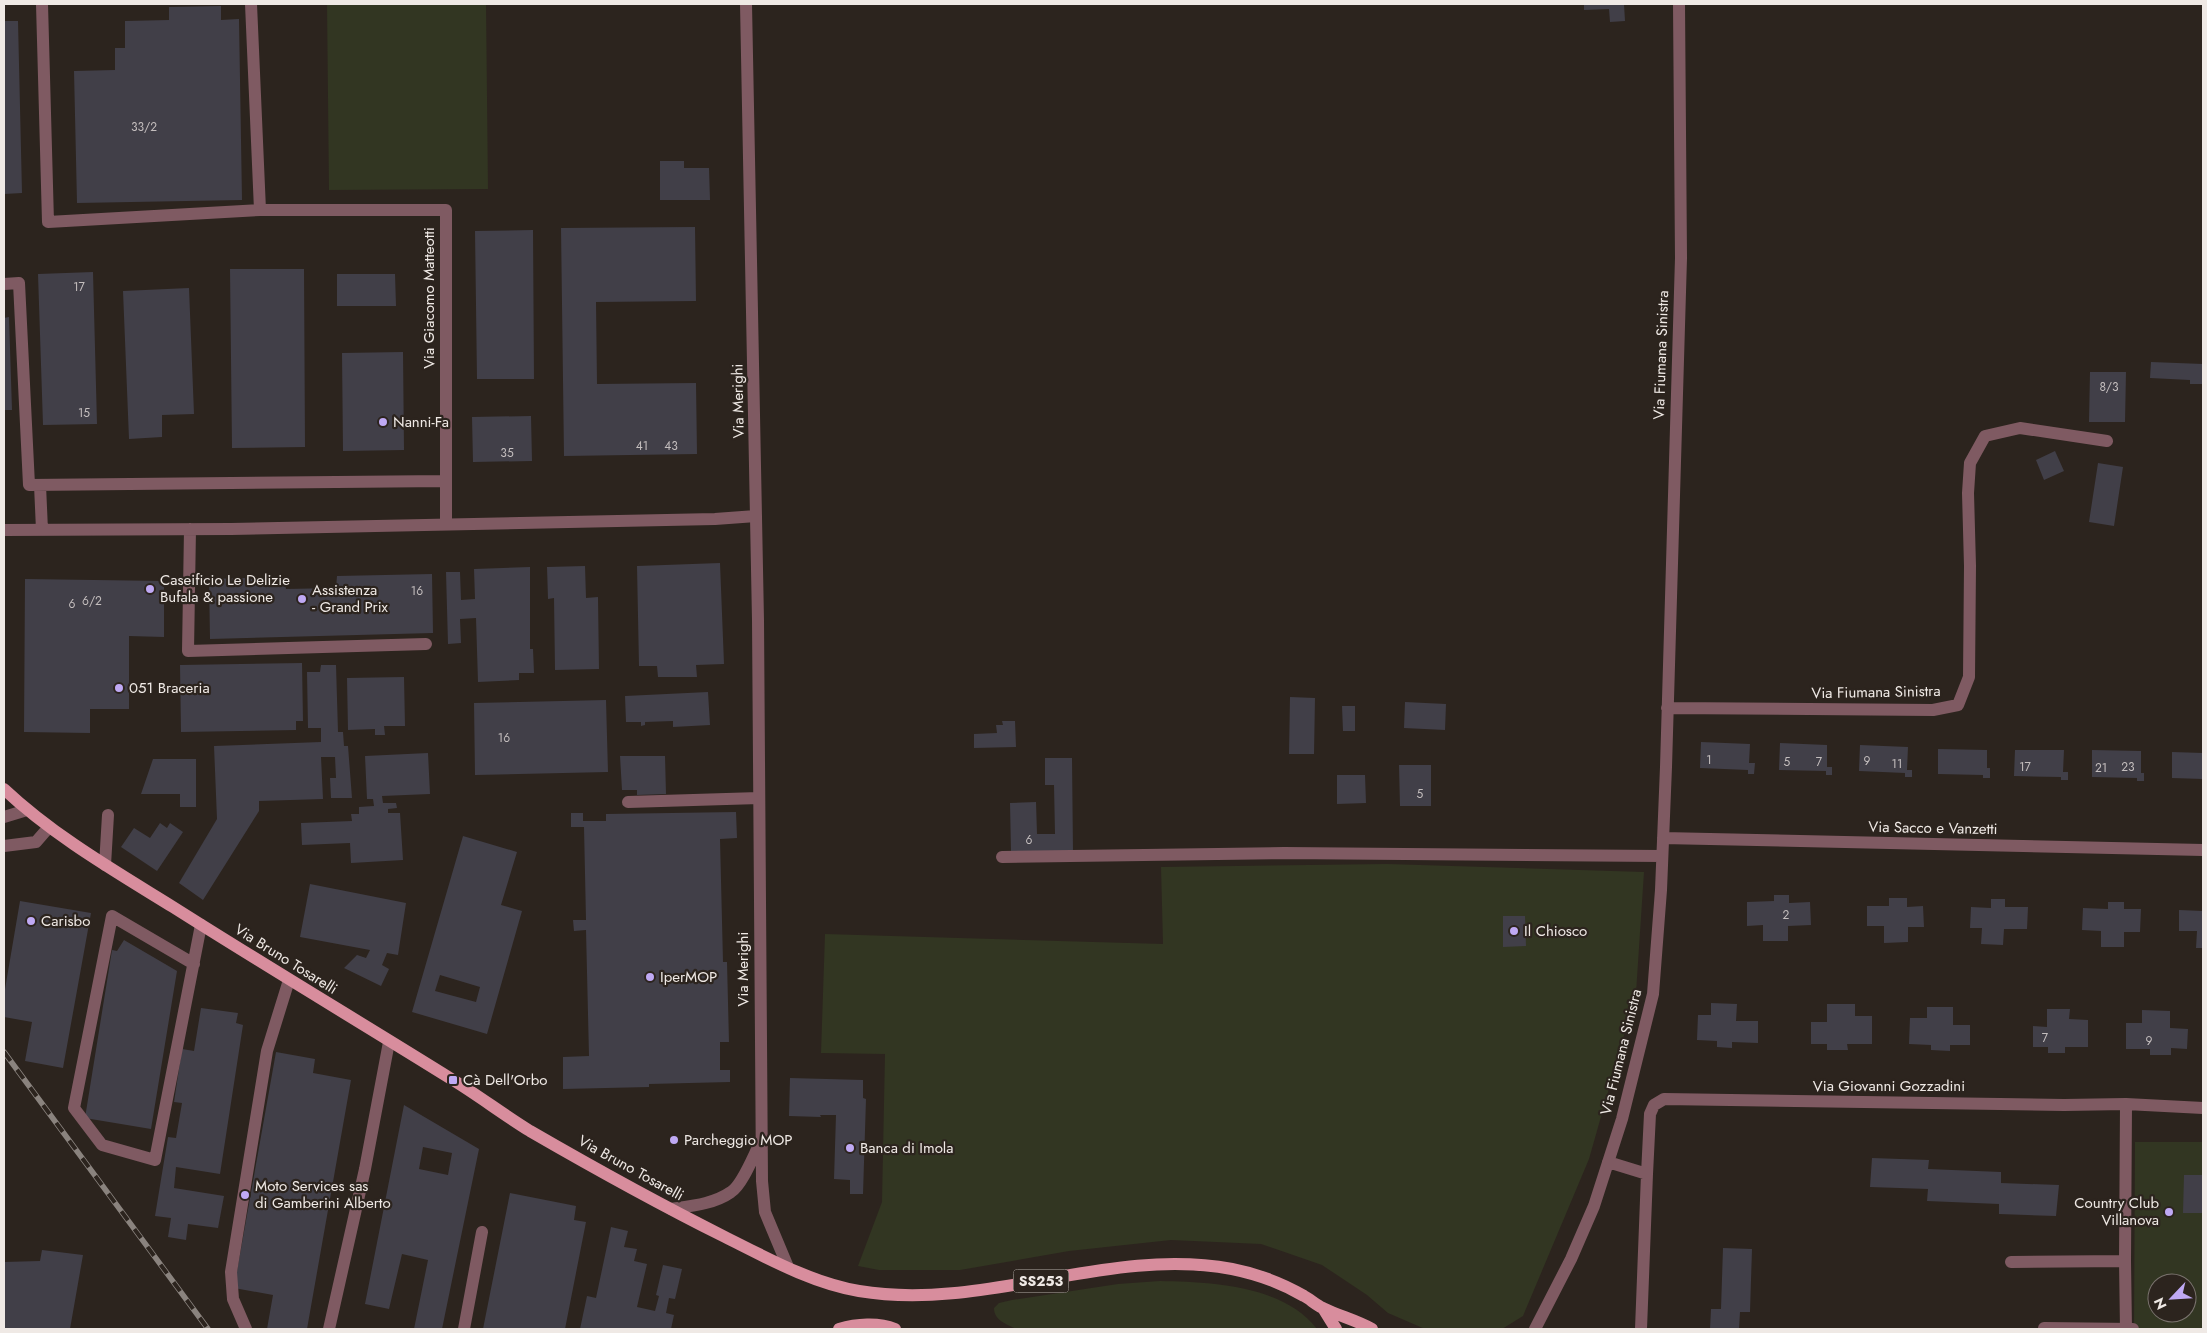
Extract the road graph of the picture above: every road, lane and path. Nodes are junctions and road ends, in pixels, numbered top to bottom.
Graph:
1 (42, 4) edge
2 (251, 4) edge
3 (746, 4) edge
4 (1679, 4) edge
5 (260, 210) junction
6 (4, 284) edge
7 (2107, 441) dead end
8 (446, 481) junction
9 (40, 486) junction
10 (756, 516) junction
11 (446, 524) junction
12 (4, 530) edge
13 (42, 530) junction
14 (190, 530) junction
15 (426, 644) dead end
16 (1667, 708) junction
17 (4, 789) edge
18 (759, 798) junction
19 (628, 802) dead end
20 (27, 810) junction
21 (108, 815) dead end
22 (4, 816) edge
23 (49, 828) junction
24 (1663, 838) junction
25 (4, 846) edge
26 (2203, 850) edge
27 (1662, 856) junction
28 (1002, 857) dead end
29 (106, 864) junction
30 (201, 925) junction
31 (194, 964) junction
32 (289, 980) junction
33 (389, 1042) junction
34 (2126, 1104) junction
35 (2203, 1108) edge
36 (761, 1140) junction
37 (1608, 1162) junction
38 (1647, 1174) junction
39 (671, 1210) junction
40 (482, 1232) dead end
41 (2126, 1261) junction
42 (2012, 1262) dead end
43 (788, 1268) junction
44 (1323, 1308) junction
45 (1534, 1327) edge
46 (2044, 1328) edge
47 (246, 1329) edge
48 (329, 1329) edge
49 (464, 1329) edge
50 (839, 1329) edge
51 (893, 1329) edge
52 (1336, 1329) edge
53 (1372, 1329) edge
54 (1641, 1329) edge
55 (2126, 1329) edge
56 (2133, 1329) edge

1 - 5 street
2 - 5 street
3 - 10 street, Via Merighi
4 - 16 street, Via Fiumana Sinistra
5 - 8 street, Via Giacomo Matteotti
6 - 9 street
7 - 16 street, Via Fiumana Sinistra
8 - 9 street
8 - 11 street, Via Giacomo Matteotti
9 - 13 street
10 - 11 street
10 - 18 street, Via Merighi
11 - 14 street
12 - 13 street
13 - 14 street
14 - 15 street
16 - 24 street, Via Fiumana Sinistra
17 - 20 main road, Via Bruno Tosarelli / SS253
18 - 19 street
18 - 36 street, Via Merighi
20 - 22 street
20 - 23 main road, Via Bruno Tosarelli / SS253
21 - 29 street
23 - 25 street
23 - 29 main road, Via Bruno Tosarelli / SS253
24 - 26 street, Via Sacco e Vanzetti
24 - 27 street, Via Fiumana Sinistra
27 - 28 street
27 - 37 street, Via Fiumana Sinistra
29 - 30 main road, Via Bruno Tosarelli / SS253
30 - 31 street
30 - 32 main road, Via Bruno Tosarelli / SS253
31 - 31 street
32 - 33 main road, Via Bruno Tosarelli / SS253
32 - 47 street
33 - 39 main road, Via Bruno Tosarelli / SS253
33 - 48 street
34 - 35 street, Via Giovanni Gozzadini
34 - 38 street, Via Giovanni Gozzadini
34 - 41 street
36 - 39 street, Via Merighi
36 - 43 street, Via Merighi
37 - 38 street
37 - 45 street, Via Fiumana Sinistra
38 - 54 street
39 - 43 main road, Via Bruno Tosarelli / SS253
40 - 49 street
41 - 42 street
41 - 55 street
43 - 44 main road, Via Bruno Tosarelli / SS253
44 - 52 main road, Via Bruno Tosarelli / SS253
44 - 53 main road, Via Bruno Tosarelli / SS253
46 - 55 street
50 - 51 main road
55 - 56 street

